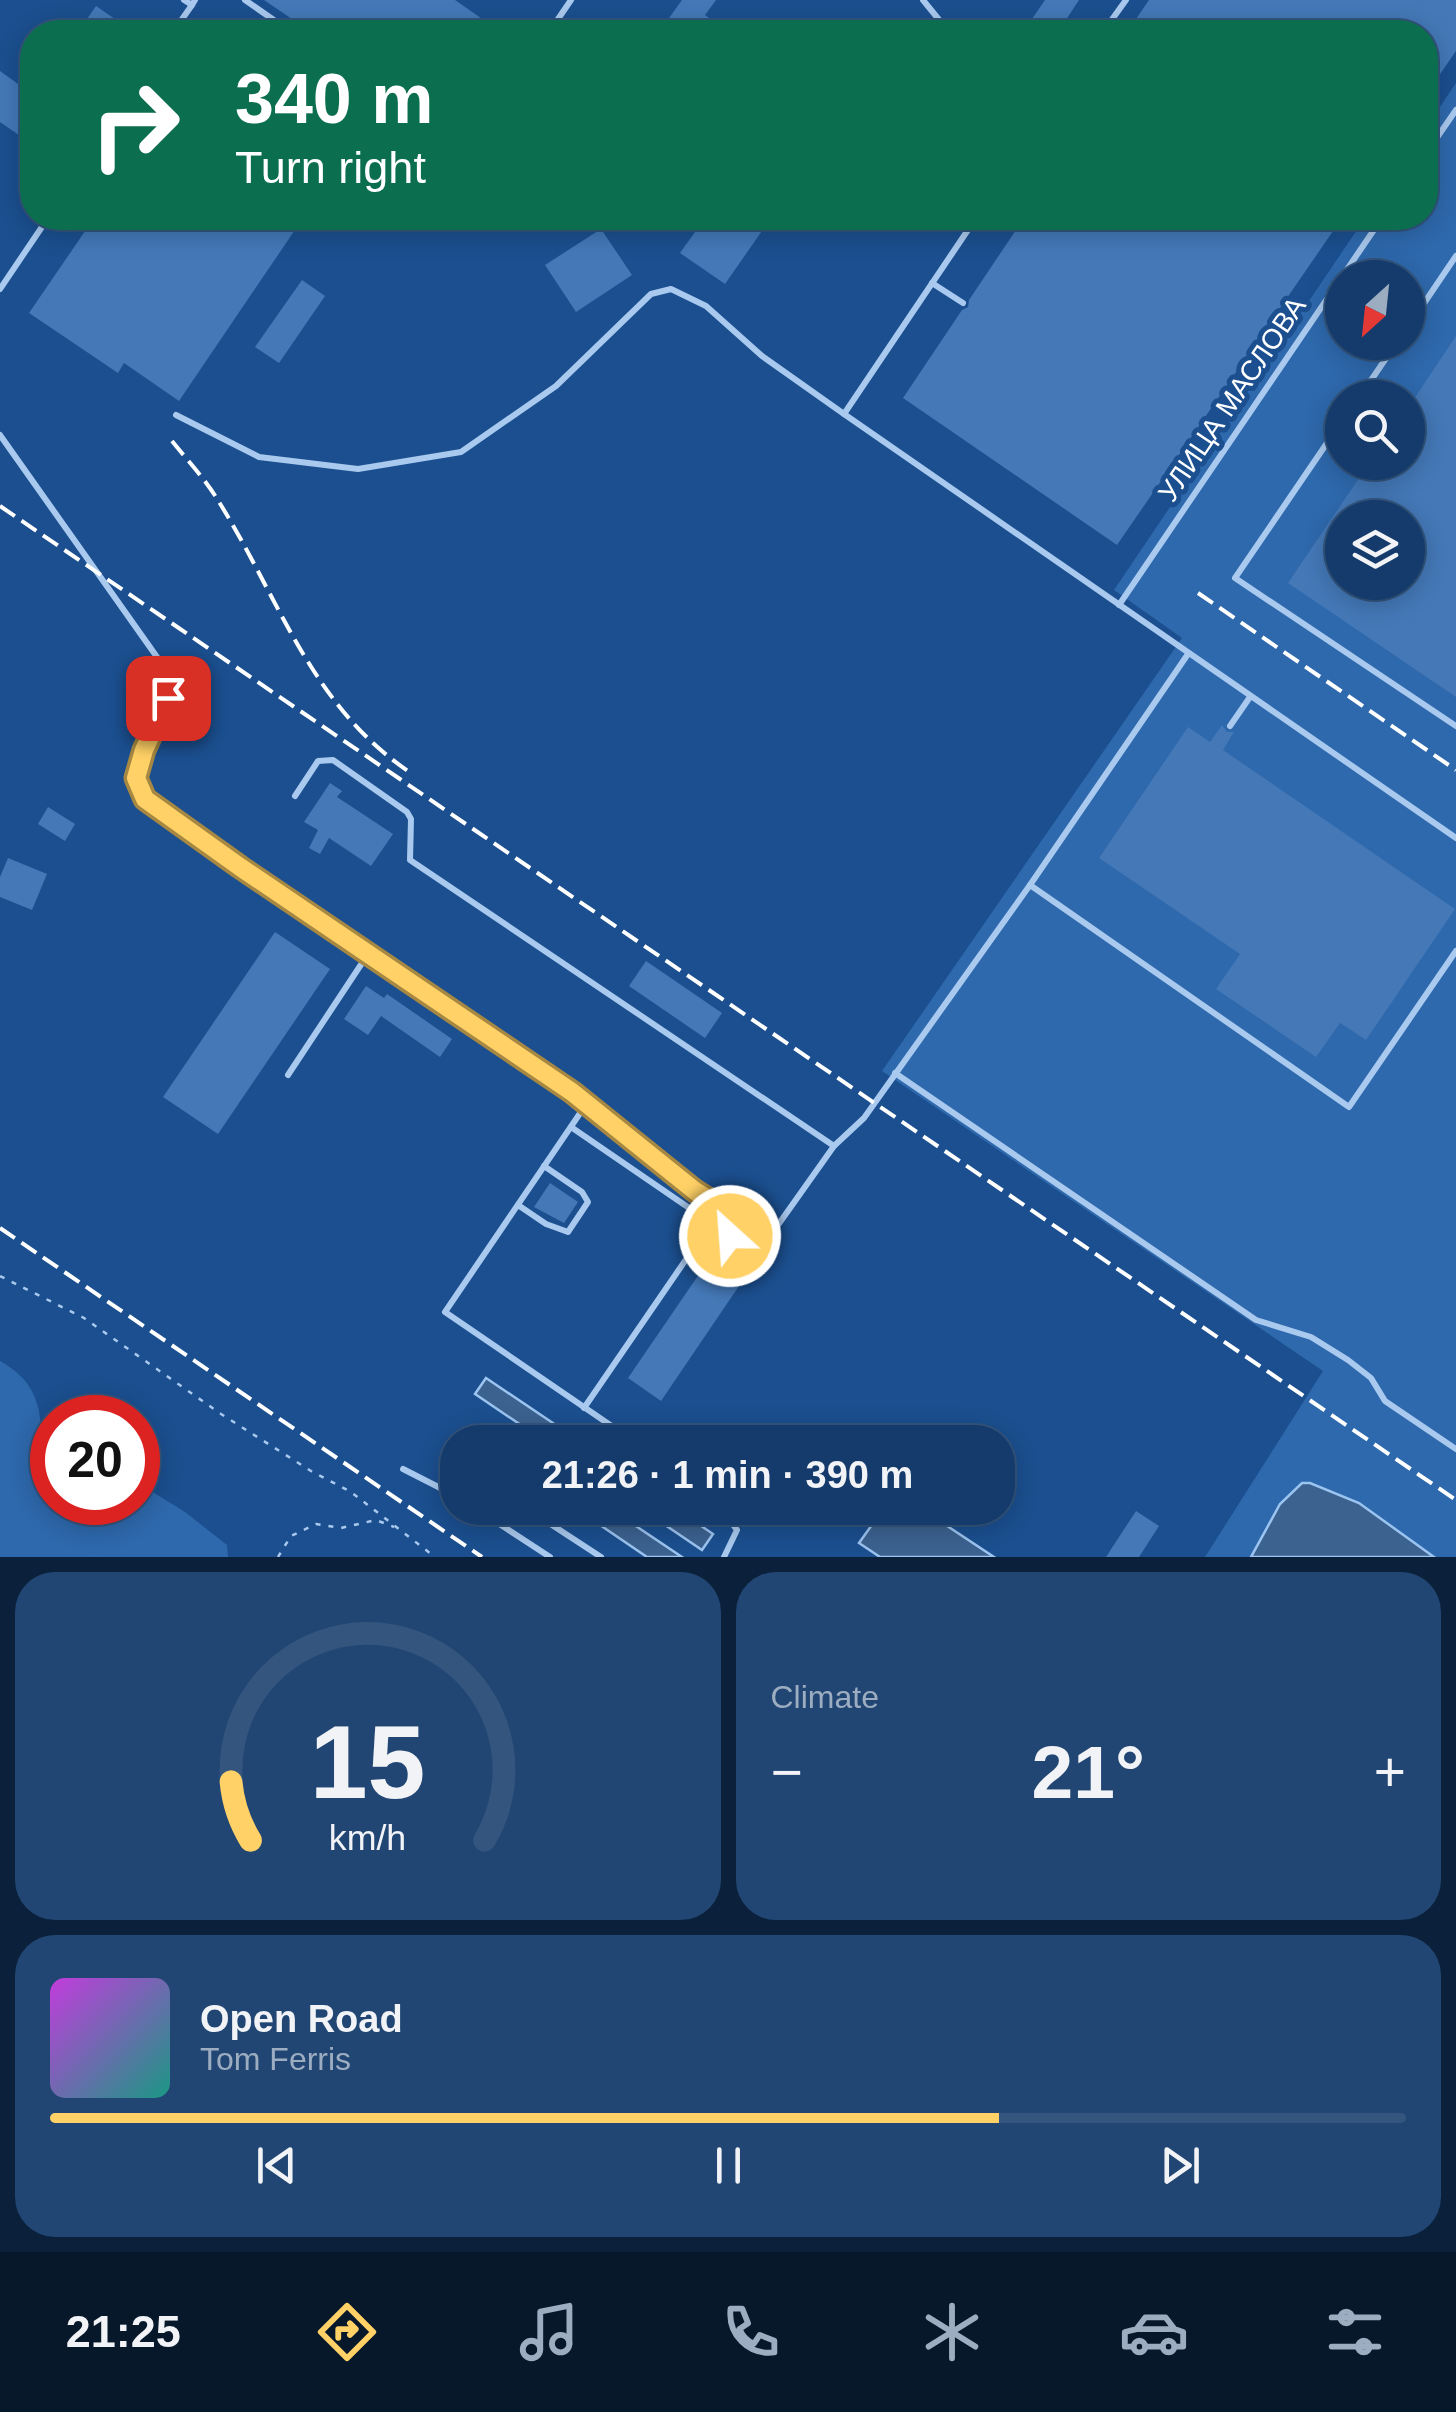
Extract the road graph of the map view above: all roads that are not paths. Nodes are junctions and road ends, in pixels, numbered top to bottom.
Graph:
1 (184, 0) edge
2 (245, 0) edge
3 (923, 0) edge
4 (193, 3) edge
5 (274, 20) edge
6 (939, 20) edge
7 (1456, 110) edge
8 (1438, 136) edge
9 (40, 230) edge
10 (968, 230) edge
11 (1374, 230) edge
12 (1456, 256) edge
13 (932, 283) junction
14 (0, 289) edge
15 (1425, 302) edge
16 (963, 303) dead end
17 (844, 414) junction
18 (176, 415) dead end
19 (0, 435) edge
20 (1325, 446) edge
21 (1119, 605) junction
22 (1188, 654) junction
23 (1250, 697) junction
24 (1230, 726) dead end
25 (1456, 726) edge
26 (295, 796) dead end
27 (1456, 838) edge
28 (1030, 885) junction
29 (1456, 951) edge
30 (368, 954) junction
31 (895, 1073) junction
32 (288, 1075) dead end
33 (586, 1103) junction
34 (571, 1126) junction
35 (834, 1146) junction
36 (544, 1166) junction
37 (518, 1205) junction
38 (742, 1220) junction
39 (711, 1223) junction
40 (584, 1408) junction
41 (610, 1425) edge
42 (1456, 1449) edge
43 (403, 1469) dead end
44 (440, 1488) edge
45 (501, 1525) edge
46 (552, 1525) edge
47 (733, 1525) edge
48 (550, 1557) edge
49 (601, 1557) edge
50 (724, 1557) edge

1 - 4 lane
2 - 5 lane
3 - 6 lane
7 - 8 lane
9 - 14 lane
10 - 13 lane
11 - 21 lane, УЛИЦА МАСЛОВА
12 - 15 lane
13 - 16 lane
13 - 17 lane
17 - 18 lane
17 - 21 lane
19 - 30 lane
20 - 25 lane
21 - 22 lane
22 - 23 lane
22 - 28 lane
23 - 24 lane
23 - 27 lane
26 - 35 lane
28 - 29 lane
28 - 31 lane
30 - 32 lane
30 - 33 lane
31 - 35 lane
31 - 42 lane
33 - 34 lane
33 - 38 lane
34 - 36 lane
34 - 39 lane
35 - 38 lane
36 - 37 lane
36 - 37 lane
37 - 40 lane
38 - 39 lane
39 - 40 lane
40 - 41 lane
43 - 44 lane
45 - 48 lane
46 - 49 lane
47 - 50 lane

